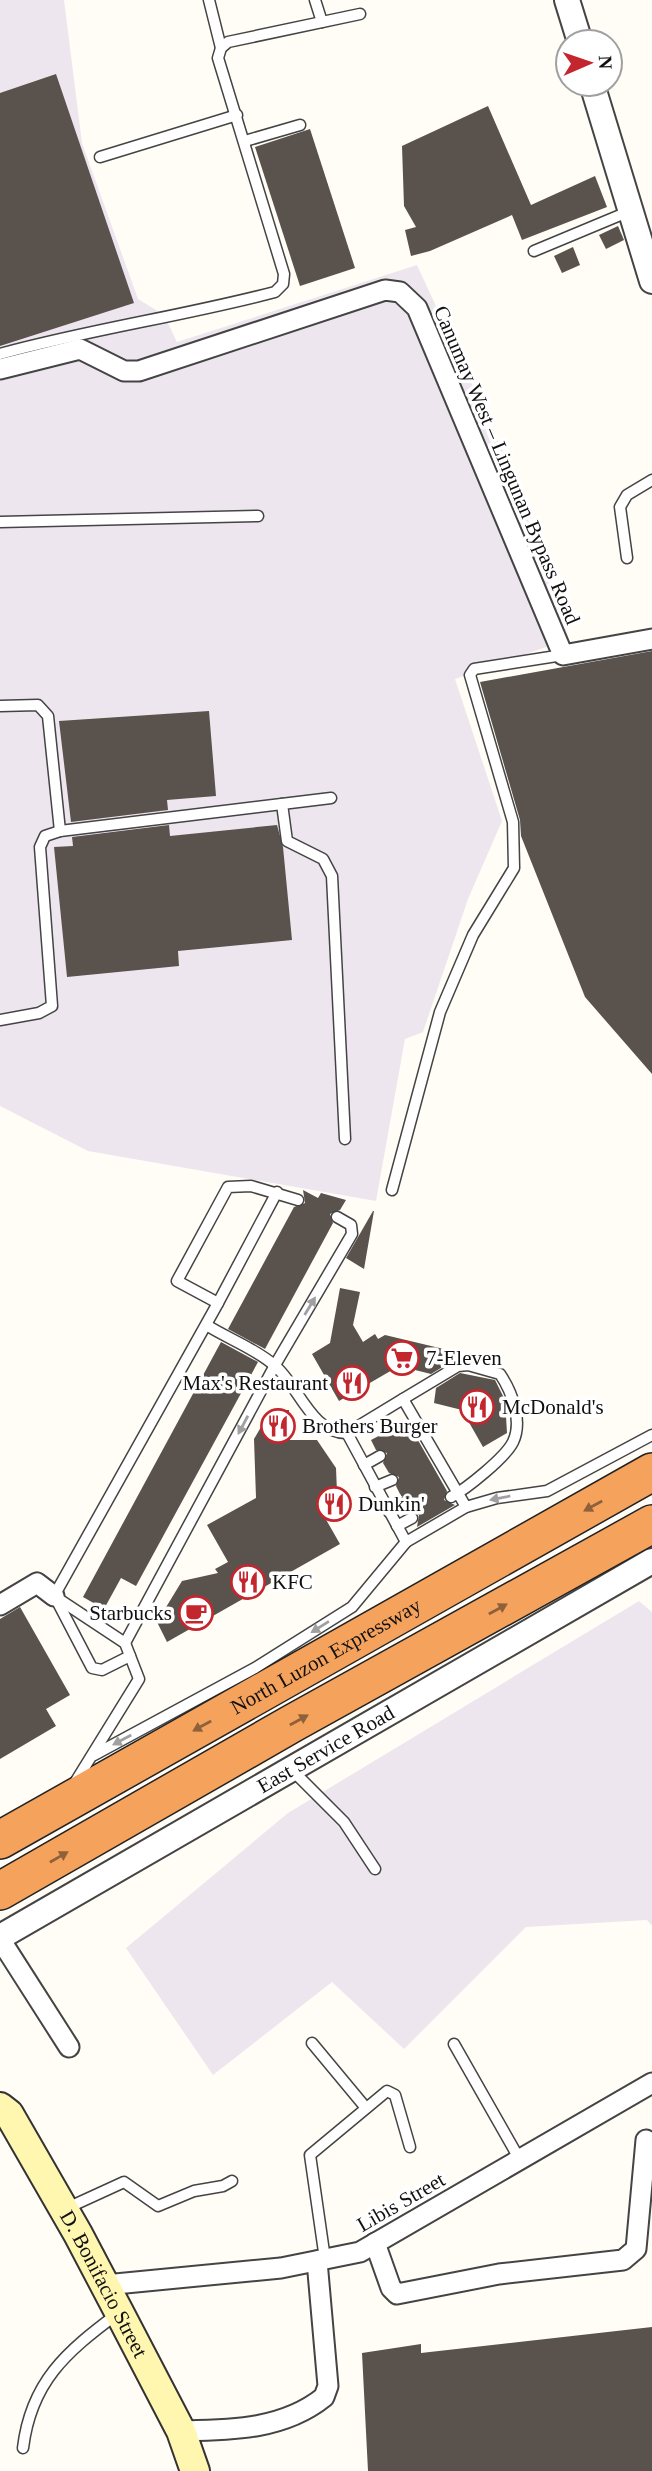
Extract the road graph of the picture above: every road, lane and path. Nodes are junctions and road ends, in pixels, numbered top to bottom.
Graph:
1 (209, 0) edge
2 (315, 0) edge
3 (567, 0) edge
4 (360, 14) dead end
5 (322, 22) junction
6 (576, 28) edge
7 (221, 48) junction
8 (596, 98) edge
9 (237, 116) junction
10 (300, 124) dead end
11 (245, 141) junction
12 (100, 157) dead end
13 (630, 211) junction
14 (534, 251) dead end
15 (652, 281) edge
16 (0, 354) edge
17 (0, 369) edge
18 (652, 480) edge
19 (258, 516) dead end
20 (0, 522) edge
21 (627, 558) dead end
22 (652, 639) edge
23 (563, 654) junction
24 (0, 706) edge
25 (331, 798) dead end
26 (282, 804) junction
27 (60, 831) junction
28 (0, 1020) edge
29 (345, 1139) dead end
30 (392, 1190) dead end
31 (277, 1192) junction
32 (298, 1200) dead end
33 (337, 1217) dead end
34 (218, 1303) junction
35 (208, 1326) junction
36 (275, 1365) junction
37 (403, 1399) junction
38 (347, 1433) junction
39 (652, 1435) edge
40 (380, 1456) dead end
41 (364, 1465) junction
42 (652, 1472) edge
43 (392, 1480) dead end
44 (375, 1487) junction
45 (454, 1495) junction
46 (404, 1503) dead end
47 (466, 1507) junction
48 (389, 1512) junction
49 (412, 1518) dead end
50 (652, 1524) edge
51 (397, 1526) junction
52 (405, 1542) junction
53 (652, 1561) edge
54 (54, 1596) junction
55 (0, 1605) edge
56 (125, 1643) junction
57 (130, 1656) junction
58 (94, 1755) junction
59 (290, 1768) junction
60 (57, 1808) junction
61 (0, 1840) edge
62 (375, 1869) dead end
63 (0, 1891) edge
64 (0, 1938) edge
65 (312, 2043) dead end
66 (454, 2044) dead end
67 (69, 2047) dead end
68 (652, 2083) edge
69 (0, 2107) edge
70 (366, 2108) junction
71 (646, 2140) dead end
72 (410, 2147) dead end
73 (520, 2160) junction
74 (232, 2181) dead end
75 (64, 2209) junction
76 (375, 2243) junction
77 (321, 2260) junction
78 (105, 2285) junction
79 (120, 2312) junction
80 (180, 2431) junction
81 (23, 2448) dead end
82 (195, 2471) edge

1 - 7 lane
2 - 5 lane
3 - 6 street
4 - 5 lane
5 - 7 lane
7 - 9 lane
8 - 13 street
9 - 11 lane
9 - 12 lane
10 - 11 lane
11 - 16 lane
13 - 14 lane
13 - 15 street
17 - 23 street, Canumay West – Lingunan Bypass Road
18 - 21 lane
19 - 20 lane
22 - 23 street, Canumay West – Lingunan Bypass Road
23 - 30 lane
24 - 27 lane
25 - 26 lane
26 - 27 lane
26 - 29 lane
27 - 28 lane
31 - 32 lane
31 - 34 lane
31 - 34 lane
36 -> 33 lane
34 - 35 lane
35 - 36 lane
35 - 54 lane
36 - 38 lane
36 -> 56 lane
37 - 38 lane
37 - 45 lane
37 - 45 lane
38 - 41 lane
39 -> 47 lane
40 - 41 lane
41 - 44 lane
42 -> 60 highway, North Luzon Expressway
43 - 44 lane
44 - 48 lane
45 - 47 lane
46 - 48 lane
47 - 52 lane
48 - 51 lane
49 - 51 lane
63 -> 50 highway, North Luzon Expressway
51 - 52 lane
52 -> 58 lane
53 - 59 street, East Service Road
54 - 55 street
54 - 56 lane
54 - 57 lane
56 - 57 lane
57 - 58 lane
58 - 60 lane
59 - 62 lane
59 - 64 street, East Service Road
60 - 61 highway, North Luzon Expressway
64 - 67 street
65 - 70 lane
66 - 73 lane
68 - 73 street, Libis Street
69 - 75 main road, D. Bonifacio Street
70 - 72 lane
70 - 77 lane
71 - 76 street
73 - 76 street, Libis Street
74 - 75 lane
75 - 78 main road, D. Bonifacio Street
76 - 77 street, Libis Street
77 - 78 street, Libis Street
77 - 80 street
78 - 79 main road, D. Bonifacio Street
79 - 80 main road, D. Bonifacio Street
79 - 81 lane
80 - 82 main road, D. Bonifacio Street

